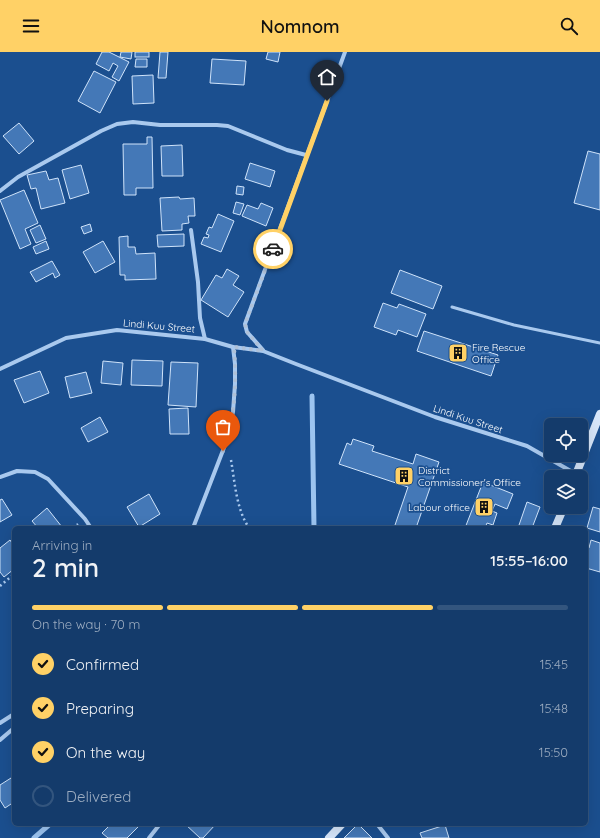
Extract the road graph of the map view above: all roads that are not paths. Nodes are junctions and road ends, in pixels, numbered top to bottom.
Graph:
1 (345, 52) edge
2 (306, 156) junction
3 (0, 191) edge
4 (191, 230) dead end
5 (452, 307) dead end
6 (205, 339) junction
7 (600, 343) edge
8 (234, 347) junction
9 (263, 351) junction
10 (0, 369) edge
11 (600, 414) edge
12 (566, 470) edge
13 (578, 470) edge
14 (0, 477) edge
15 (561, 514) edge
16 (89, 526) edge
17 (194, 526) edge
18 (556, 526) edge
19 (12, 715) edge
20 (0, 724) edge
21 (12, 730) edge
22 (0, 740) edge
23 (158, 826) edge
24 (340, 826) edge
25 (379, 826) edge
26 (149, 838) edge
27 (329, 838) edge
28 (388, 838) edge

1 - 2 street
2 - 3 street
2 - 9 street
4 - 6 street
5 - 7 lane
6 - 8 street, Lindi Kuu Street
6 - 10 street, Lindi Kuu Street
8 - 9 street, Lindi Kuu Street
8 - 17 street
9 - 12 street, Lindi Kuu Street
11 - 13 main road
14 - 16 street
15 - 18 main road
19 - 20 street
21 - 22 street
23 - 26 street
24 - 27 main road
25 - 28 street

